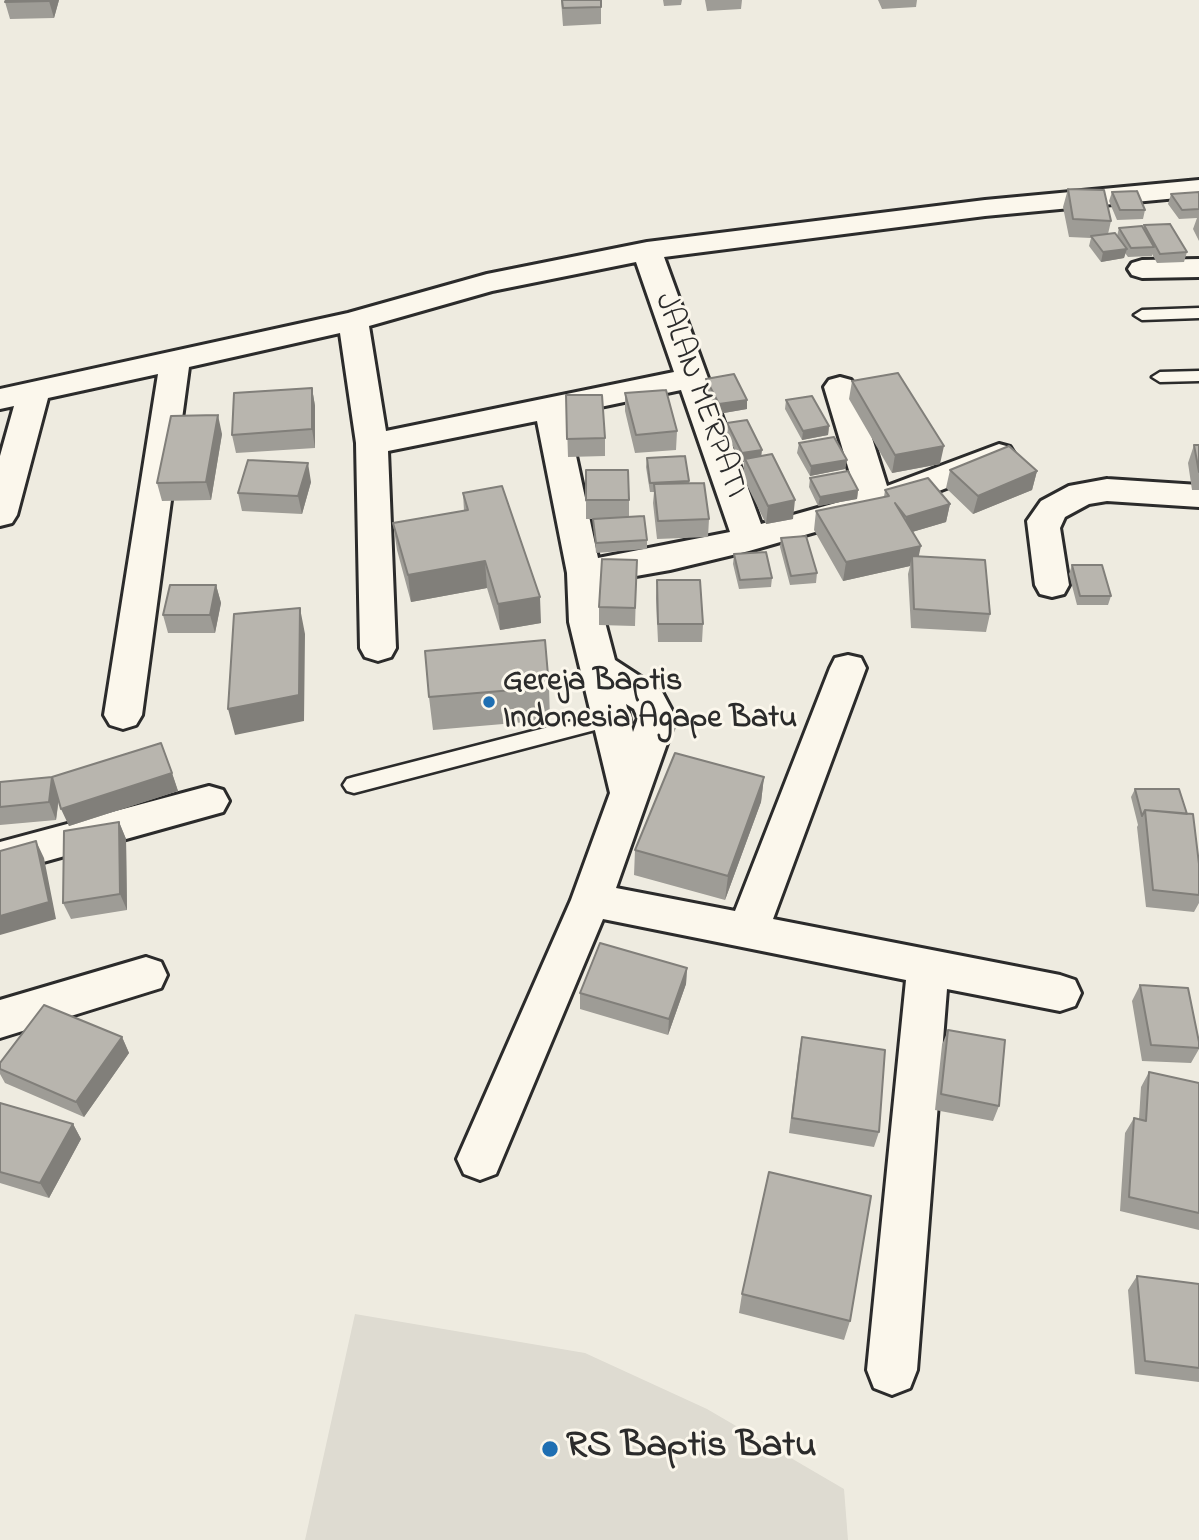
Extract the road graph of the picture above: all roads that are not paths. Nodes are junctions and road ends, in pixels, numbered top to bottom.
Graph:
1 (1199, 188) edge
2 (647, 251) junction
3 (1199, 268) edge
4 (1142, 269) dead end
5 (1199, 313) edge
6 (1142, 315) dead end
7 (354, 321) junction
8 (175, 360) junction
9 (1199, 376) edge
10 (1160, 377) dead end
11 (690, 378) junction
12 (839, 387) dead end
13 (34, 392) junction
14 (0, 399) edge
15 (550, 406) junction
16 (372, 443) junction
17 (1001, 454) edge
18 (1199, 496) edge
19 (876, 503) junction
20 (0, 515) edge
21 (749, 540) junction
22 (584, 573) junction
23 (1052, 585) dead end
24 (378, 648) dead end
25 (598, 667) junction
26 (848, 668) dead end
27 (123, 715) dead end
28 (611, 719) junction
29 (354, 785) dead end
30 (629, 791) junction
31 (209, 801) dead end
32 (0, 858) edge
33 (591, 900) junction
34 (748, 931) junction
35 (928, 967) junction
36 (146, 975) dead end
37 (1060, 993) dead end
38 (7, 1035) edge
39 (480, 1159) dead end
40 (892, 1370) dead end

1 - 2 street
2 - 7 street
2 - 11 street, JALAN MERPATI
3 - 4 street
5 - 6 lane
7 - 8 street
7 - 16 street
8 - 13 street
8 - 27 street
9 - 10 lane
11 - 15 street
11 - 21 street, JALAN MERPATI
12 - 19 street
13 - 14 street
13 - 20 street
15 - 16 street
15 - 22 street
16 - 24 street
17 - 19 street
18 - 23 street
19 - 21 street
21 - 22 street
22 - 25 street
25 - 28 street
25 - 30 street
26 - 34 street
28 - 29 lane
28 - 30 street
30 - 33 street
31 - 32 street
33 - 34 street
33 - 39 street
34 - 35 street
35 - 37 street
35 - 40 street
36 - 38 street

